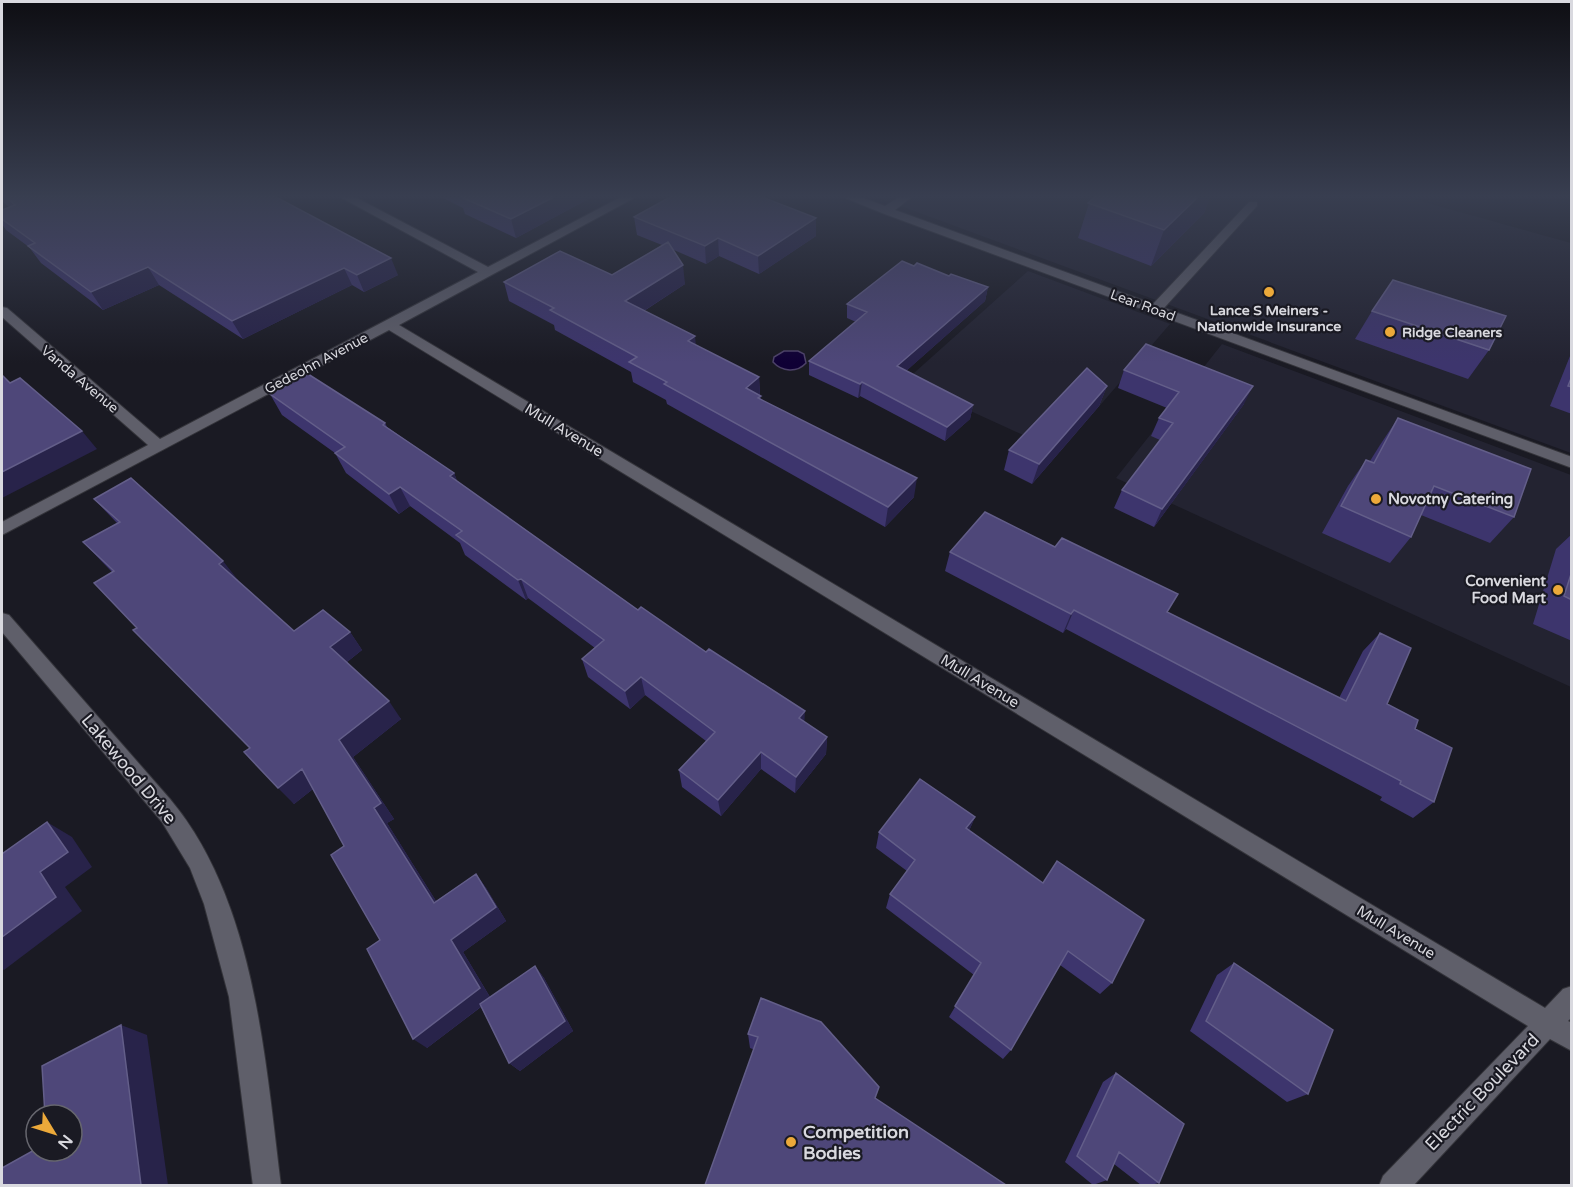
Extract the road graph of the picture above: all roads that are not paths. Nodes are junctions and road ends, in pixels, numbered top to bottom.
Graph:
1 (451, 252) edge
2 (525, 252) edge
3 (998, 252) edge
4 (1208, 252) edge
5 (488, 272) junction
6 (1155, 310) junction
7 (2, 312) edge
8 (389, 324) junction
9 (159, 446) junction
10 (1572, 463) edge
11 (2, 529) edge
12 (2, 620) edge
13 (1572, 998) edge
14 (1548, 1023) junction
15 (1572, 1038) edge
16 (267, 1185) edge
17 (1393, 1185) edge

1 - 5 street
2 - 5 street, Gedeohn Avenue
3 - 6 street, Lear Road
4 - 6 street
5 - 8 street, Gedeohn Avenue
6 - 10 street, Lear Road
7 - 9 street, Vanda Avenue
8 - 9 street, Gedeohn Avenue
8 - 14 street, Mull Avenue
9 - 11 street, Gedeohn Avenue
12 - 16 street, Lakewood Drive
13 - 14 street, Electric Boulevard
14 - 15 street, Mull Avenue
14 - 17 street, Electric Boulevard

